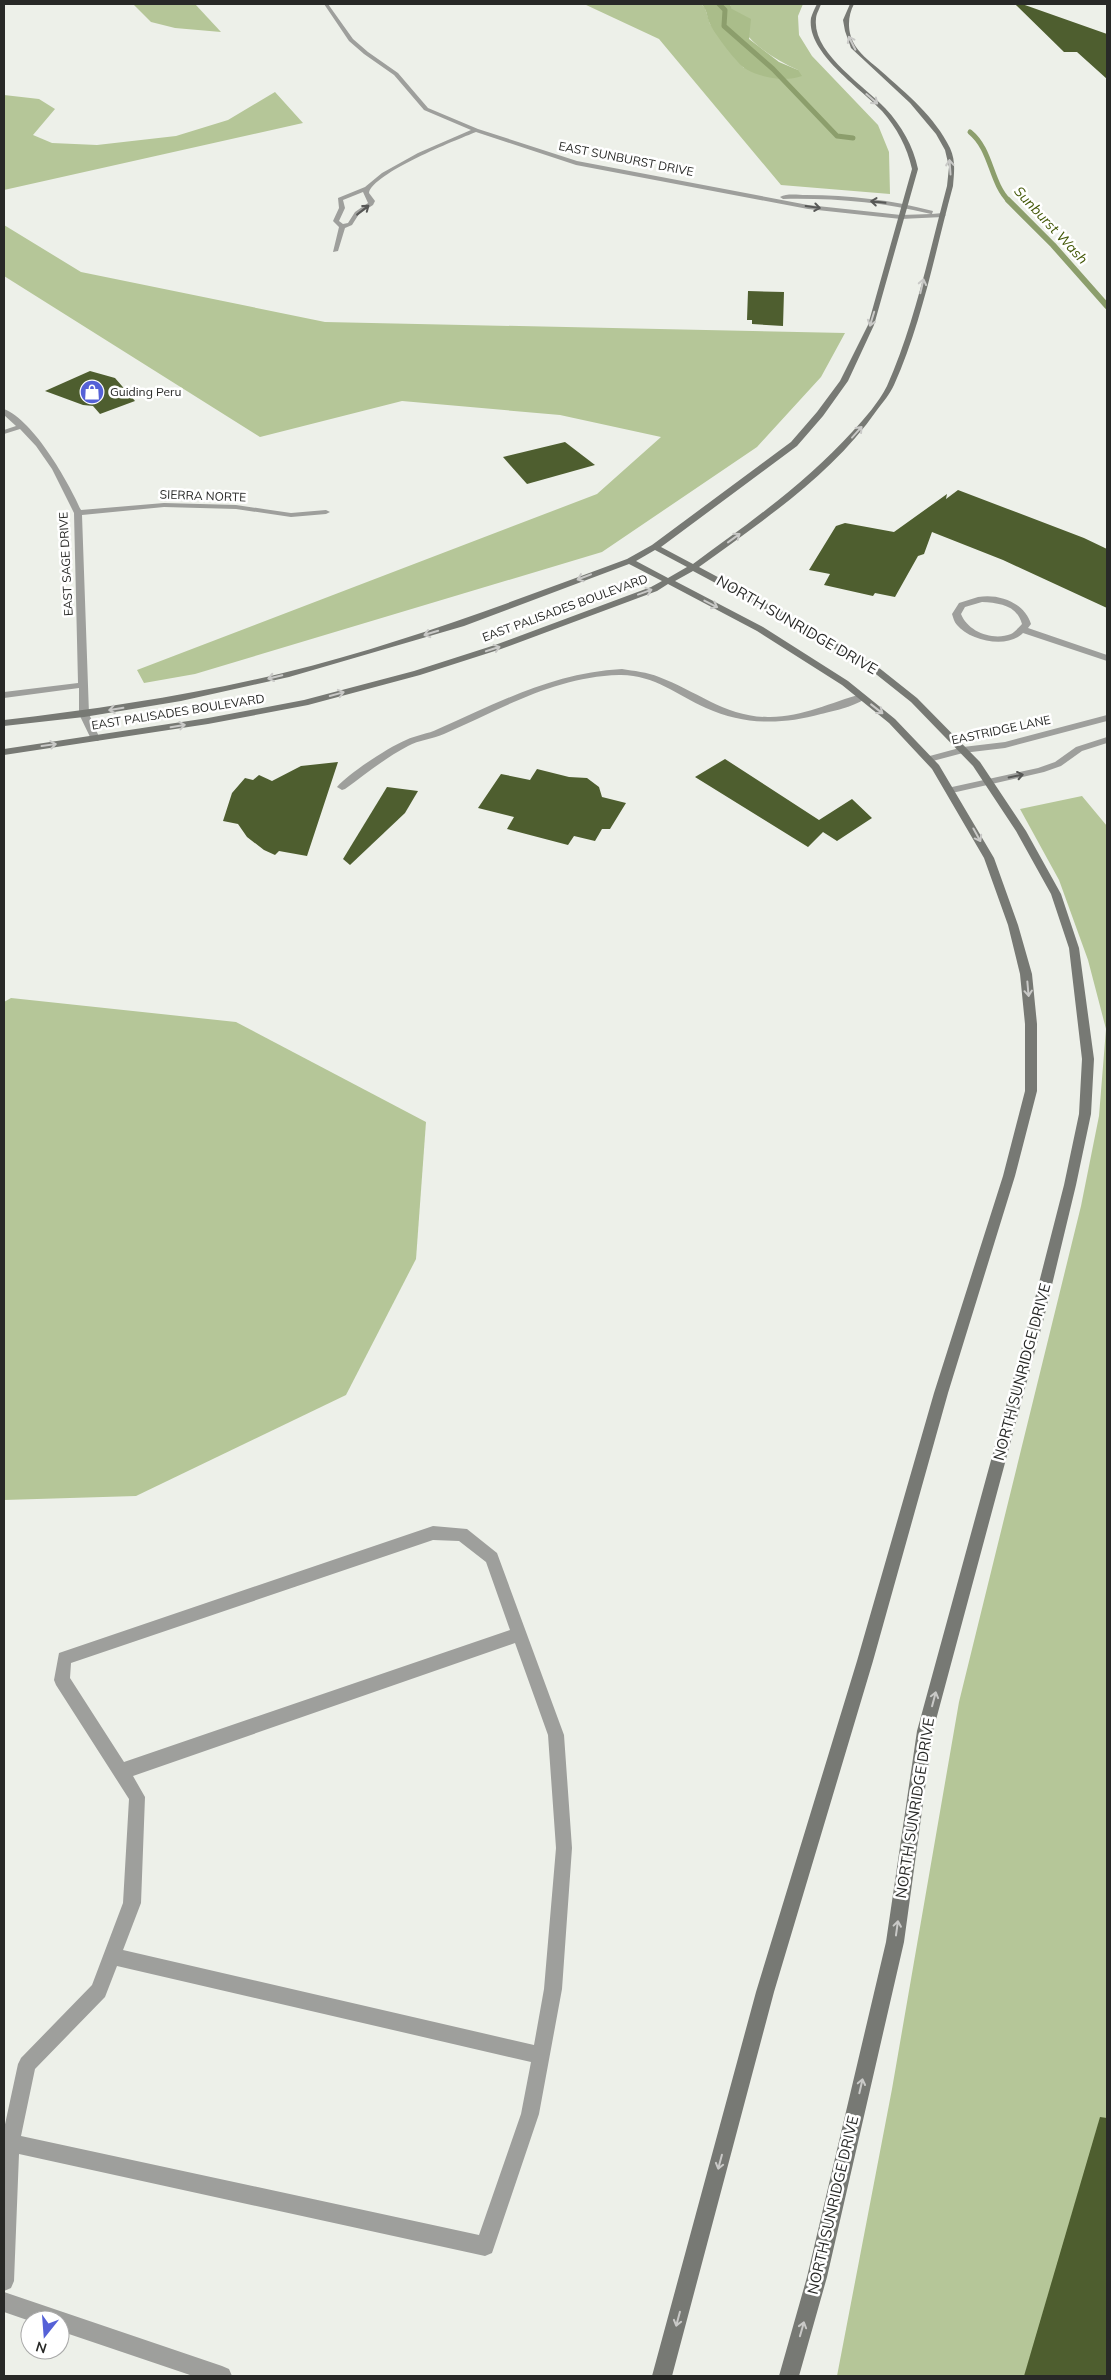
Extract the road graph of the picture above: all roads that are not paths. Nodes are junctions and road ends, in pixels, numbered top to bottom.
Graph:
1 (326, 4) edge
2 (819, 4) edge
3 (852, 4) edge
4 (476, 130) junction
5 (367, 188) junction
6 (766, 197) junction
7 (905, 205) junction
8 (943, 215) junction
9 (902, 217) junction
10 (342, 227) junction
11 (335, 251) dead end
12 (4, 411) edge
13 (22, 426) junction
14 (4, 432) edge
15 (78, 512) junction
16 (326, 512) dead end
17 (655, 547) junction
18 (630, 560) junction
19 (695, 566) junction
20 (668, 581) junction
21 (1024, 630) junction
22 (1107, 658) edge
23 (84, 685) junction
24 (4, 695) edge
25 (862, 697) junction
26 (84, 714) junction
27 (1107, 718) edge
28 (4, 723) edge
29 (95, 739) junction
30 (1107, 740) edge
31 (963, 750) junction
32 (4, 752) edge
33 (929, 759) junction
34 (988, 782) junction
35 (342, 787) dead end
36 (952, 790) junction
37 (520, 1634) junction
38 (120, 1772) junction
39 (112, 1956) junction
40 (540, 2056) junction
41 (10, 2143) junction
42 (4, 2281) edge
43 (4, 2302) edge
44 (28, 2310) edge
45 (70, 2324) edge
46 (222, 2376) edge
47 (662, 2376) edge
48 (789, 2376) edge

1 - 4 street, EAST SUNBURST DRIVE
2 -> 7 street, EAST PALISADES BOULEVARD
8 -> 3 street, EAST PALISADES BOULEVARD
4 - 5 street
4 - 6 street, EAST SUNBURST DRIVE
10 -> 5 street
5 - 10 street
7 -> 6 street, EAST SUNBURST DRIVE
6 -> 9 street, EAST SUNBURST DRIVE
7 - 8 street, EAST SUNBURST DRIVE
7 - 9 street, EAST PALISADES BOULEVARD
8 - 9 street, EAST SUNBURST DRIVE
19 -> 8 street, EAST PALISADES BOULEVARD
9 -> 17 street, EAST PALISADES BOULEVARD
10 - 11 street
12 - 13 street, EAST SAGE DRIVE
13 - 14 street
13 - 15 street, EAST SAGE DRIVE
15 - 16 street, SIERRA NORTE
15 - 23 street, EAST SAGE DRIVE
17 - 18 street, EAST PALISADES BOULEVARD
17 - 19 street, NORTH SUNRIDGE DRIVE
18 - 20 street, NORTH SUNRIDGE DRIVE
18 -> 26 street, EAST PALISADES BOULEVARD
19 - 20 street, EAST PALISADES BOULEVARD
19 - 31 street, NORTH SUNRIDGE DRIVE
20 -> 25 street, NORTH SUNRIDGE DRIVE
29 -> 20 street, EAST PALISADES BOULEVARD
21 - 21 street
21 - 22 street
23 - 24 street
23 - 26 street, EAST SAGE DRIVE
25 -> 33 street, NORTH SUNRIDGE DRIVE
25 - 35 street
26 - 28 street, EAST PALISADES BOULEVARD
26 - 29 street, EAST SAGE DRIVE
27 - 31 street, EASTRIDGE LANE
32 -> 29 street, EAST PALISADES BOULEVARD
34 -> 30 street
31 - 33 street, EASTRIDGE LANE
31 - 34 street, NORTH SUNRIDGE DRIVE
33 - 36 street, NORTH SUNRIDGE DRIVE
34 - 36 street
48 -> 34 street, NORTH SUNRIDGE DRIVE
36 -> 47 street, NORTH SUNRIDGE DRIVE
37 - 38 street
37 - 38 street
37 - 40 street
38 - 39 street
39 - 40 street
39 - 41 street
40 - 41 street
41 - 42 street
43 - 44 street
45 - 46 street

